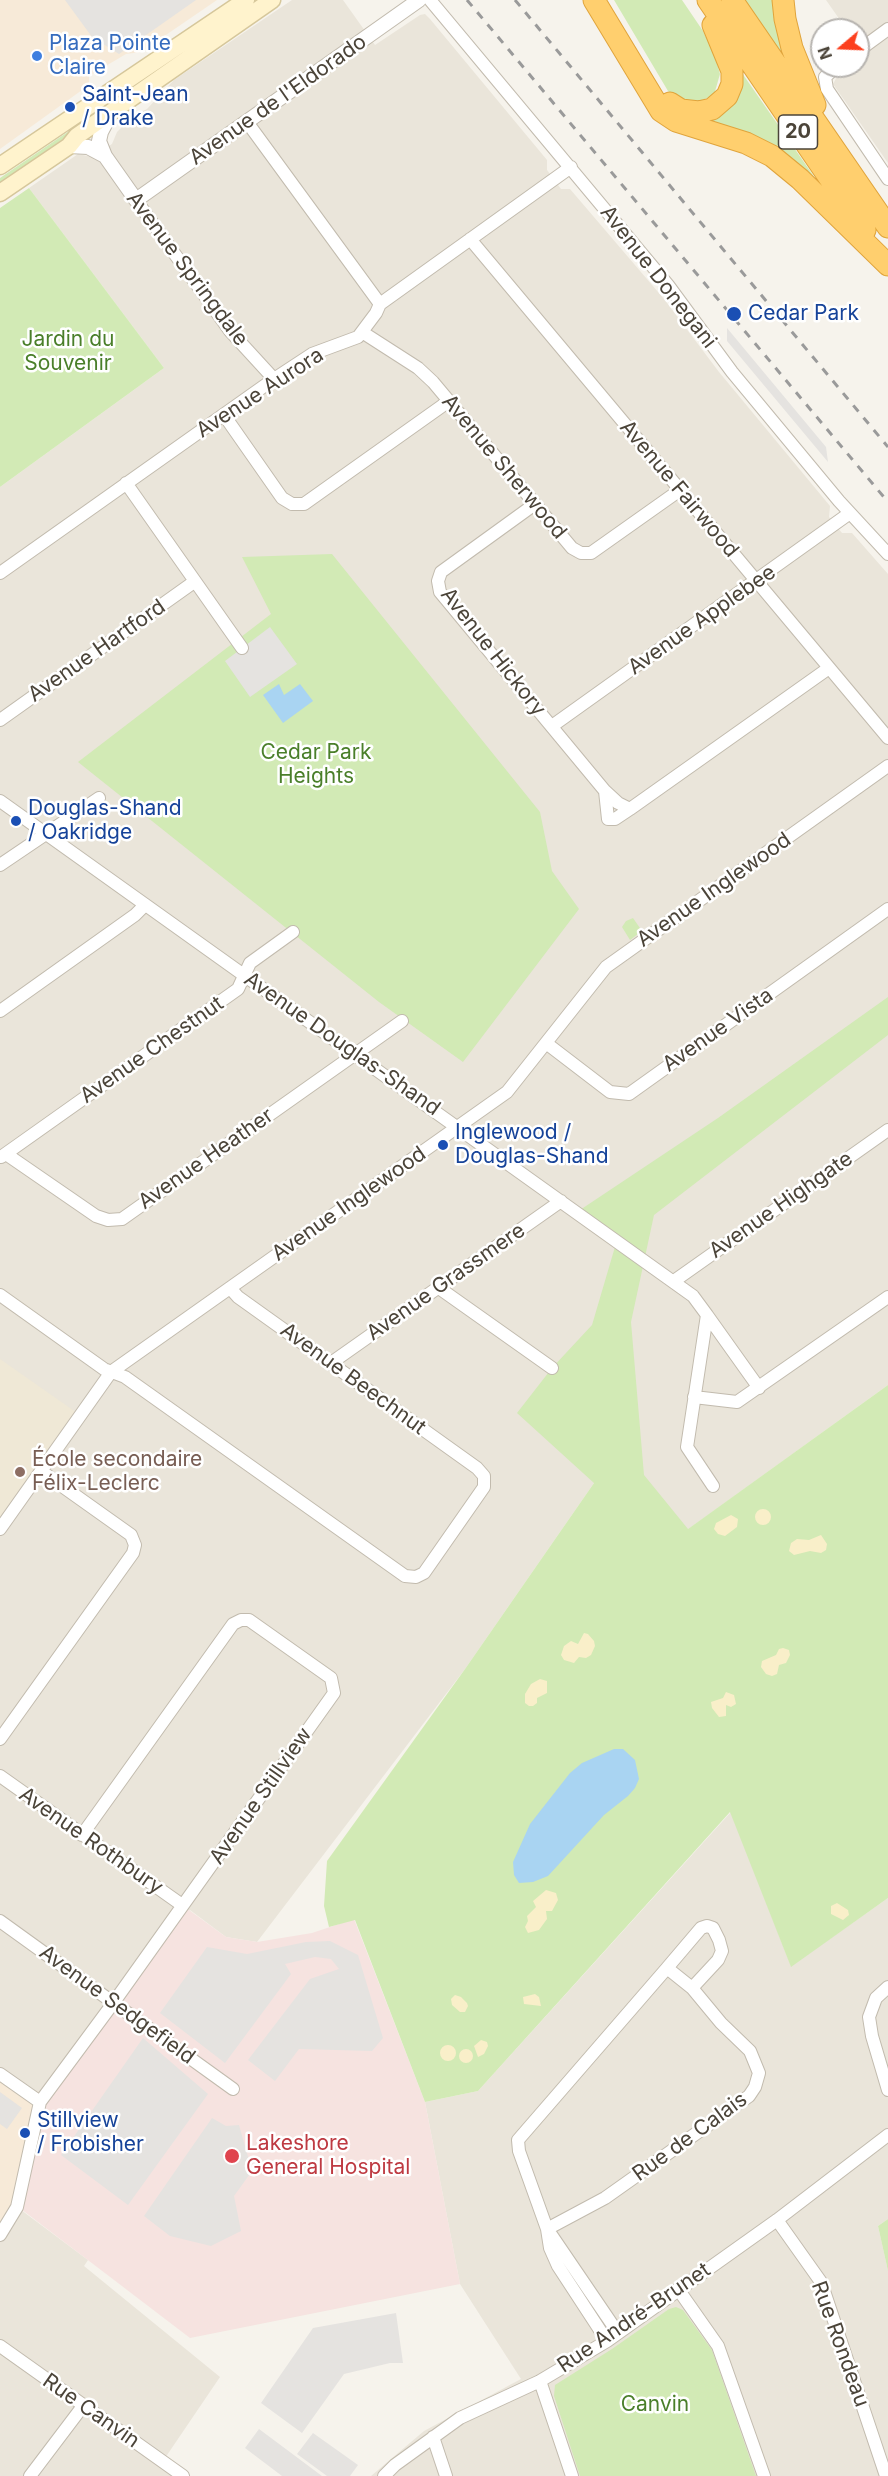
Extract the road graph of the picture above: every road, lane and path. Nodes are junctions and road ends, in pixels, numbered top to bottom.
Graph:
1 (246, 0) edge
2 (272, 0) edge
3 (419, 0) edge
4 (430, 0) edge
5 (594, 0) edge
6 (606, 0) edge
7 (702, 0) edge
8 (708, 0) edge
9 (732, 0) edge
10 (783, 0) edge
11 (888, 29) edge
12 (870, 42) edge
13 (825, 78) edge
14 (111, 113) junction
15 (248, 122) junction
16 (69, 146) junction
17 (834, 149) junction
18 (105, 156) junction
19 (0, 166) edge
20 (571, 167) junction
21 (888, 179) edge
22 (0, 193) edge
23 (136, 200) junction
24 (888, 227) edge
25 (470, 240) junction
26 (888, 264) edge
27 (380, 304) junction
28 (362, 332) junction
29 (274, 379) junction
30 (449, 401) junction
31 (224, 415) junction
32 (126, 483) junction
33 (680, 490) junction
34 (535, 504) junction
35 (850, 513) junction
36 (888, 554) edge
37 (0, 573) edge
38 (756, 581) junction
39 (194, 582) junction
40 (242, 648) dead end
41 (829, 668) junction
42 (0, 720) edge
43 (552, 726) junction
44 (888, 738) edge
45 (888, 766) edge
46 (605, 791) junction
47 (99, 798) dead end
48 (0, 801) edge
49 (630, 810) junction
50 (46, 833) junction
51 (0, 865) edge
52 (145, 904) junction
53 (888, 909) edge
54 (293, 932) dead end
55 (245, 976) junction
56 (0, 1011) edge
57 (402, 1021) dead end
58 (546, 1043) junction
59 (353, 1054) junction
60 (458, 1126) junction
61 (888, 1130) edge
62 (3, 1156) edge
63 (561, 1201) junction
64 (674, 1281) junction
65 (230, 1288) junction
66 (439, 1288) junction
67 (0, 1295) edge
68 (888, 1297) edge
69 (707, 1315) junction
70 (331, 1363) junction
71 (552, 1368) dead end
72 (111, 1372) junction
73 (759, 1388) junction
74 (694, 1397) junction
75 (41, 1471) junction
76 (713, 1486) dead end
77 (0, 1529) edge
78 (0, 1739) edge
79 (0, 1776) edge
80 (82, 1835) junction
81 (182, 1905) junction
82 (0, 1921) edge
83 (667, 1968) junction
84 (692, 1988) junction
85 (888, 1988) edge
86 (114, 2002) junction
87 (0, 2074) edge
88 (233, 2089) dead end
89 (888, 2090) edge
90 (40, 2102) junction
91 (888, 2135) edge
92 (777, 2220) junction
93 (547, 2229) junction
94 (0, 2235) edge
95 (678, 2289) junction
96 (618, 2333) junction
97 (607, 2341) junction
98 (0, 2346) edge
99 (540, 2380) junction
100 (83, 2406) junction
101 (433, 2437) junction
102 (30, 2476) edge
103 (183, 2476) edge
104 (384, 2476) edge
105 (446, 2476) edge
106 (573, 2476) edge
107 (764, 2476) edge
108 (884, 2476) edge

1 - 19 main road
2 - 14 main road
3 - 15 street, Avenue de l'Eldorado
4 - 20 street, Avenue Donegani
5 - 26 highway
6 - 7 highway
8 - 26 highway, 20
9 - 17 highway, 20
10 - 17 highway
11 - 12 street
13 - 21 street
14 - 16 main road
14 - 18 street
15 - 23 street, Avenue de l'Eldorado
15 - 27 street
16 - 18 street
16 - 22 main road
17 - 24 highway, 20
18 - 23 street, Avenue Springdale
20 - 25 street
20 - 35 street, Avenue Donegani
23 - 29 street, Avenue Springdale
25 - 27 street
25 - 33 street, Avenue Fairwood
27 - 28 street
28 - 29 street, Avenue Aurora
28 - 30 street, Avenue Sherwood
29 - 31 street, Avenue Aurora
30 - 31 street
30 - 34 street, Avenue Sherwood
31 - 32 street, Avenue Aurora
32 - 37 street, Avenue Aurora
32 - 39 street
33 - 34 street, Avenue Sherwood
33 - 38 street, Avenue Fairwood
34 - 43 street, Avenue Hickory
35 - 36 street, Avenue Donegani
35 - 38 street, Avenue Applebee
38 - 41 street, Avenue Fairwood
38 - 43 street, Avenue Applebee
39 - 40 street
39 - 42 street, Avenue Hartford
41 - 44 street, Avenue Fairwood
41 - 49 street, Avenue Hickory
43 - 46 street, Avenue Hickory
45 - 58 street, Avenue Inglewood
46 - 49 street, Avenue Hickory
46 - 49 street, Avenue Hickory
47 - 50 street
48 - 50 street, Avenue Douglas-Shand
50 - 51 street
50 - 52 street, Avenue Douglas-Shand
52 - 55 street, Avenue Douglas-Shand
52 - 56 street
53 - 58 street, Avenue Vista
54 - 55 street, Avenue Chestnut
55 - 59 street, Avenue Douglas-Shand
55 - 62 street, Avenue Chestnut
57 - 59 street, Avenue Heather
58 - 60 street, Avenue Inglewood
59 - 60 street, Avenue Douglas-Shand
59 - 62 street, Avenue Heather
60 - 63 street, Avenue Douglas-Shand
60 - 65 street, Avenue Inglewood
61 - 64 street, Avenue Highgate
63 - 64 street, Avenue Douglas-Shand
63 - 66 street, Avenue Grassmere
64 - 69 street, Avenue Douglas-Shand
65 - 70 street, Avenue Beechnut
65 - 72 street, Avenue Inglewood
66 - 70 street, Avenue Grassmere
66 - 71 street
67 - 72 street
68 - 73 street
69 - 73 street, Avenue Douglas-Shand
69 - 74 street
70 - 72 street, Avenue Beechnut
72 - 75 street, Avenue Inglewood
73 - 74 street
74 - 76 street
75 - 77 street, Avenue Inglewood
75 - 78 street
79 - 80 street, Avenue Rothbury
80 - 81 street, Avenue Rothbury
80 - 81 street, Avenue Stillview
81 - 86 street, Avenue Stillview
82 - 86 street, Avenue Sedgefield
83 - 84 street, Rue de Calais
83 - 84 street
83 - 93 street
84 - 93 street, Rue de Calais
85 - 89 street
86 - 88 street, Avenue Sedgefield
86 - 90 street, Avenue Stillview
87 - 90 street
90 - 94 street, Avenue Stillview
91 - 92 street, Rue André-Brunet
92 - 95 street, Rue André-Brunet
92 - 108 street, Rue Rondeau
93 - 96 street
93 - 97 street
95 - 96 street, Rue André-Brunet
95 - 107 street
96 - 97 street, Rue André-Brunet
97 - 99 street, Rue André-Brunet
98 - 100 street, Rue Canvin
99 - 101 street, Rue André-Brunet
99 - 106 street
100 - 102 street
100 - 103 street, Rue Canvin
101 - 104 street, Rue André-Brunet
101 - 105 street

